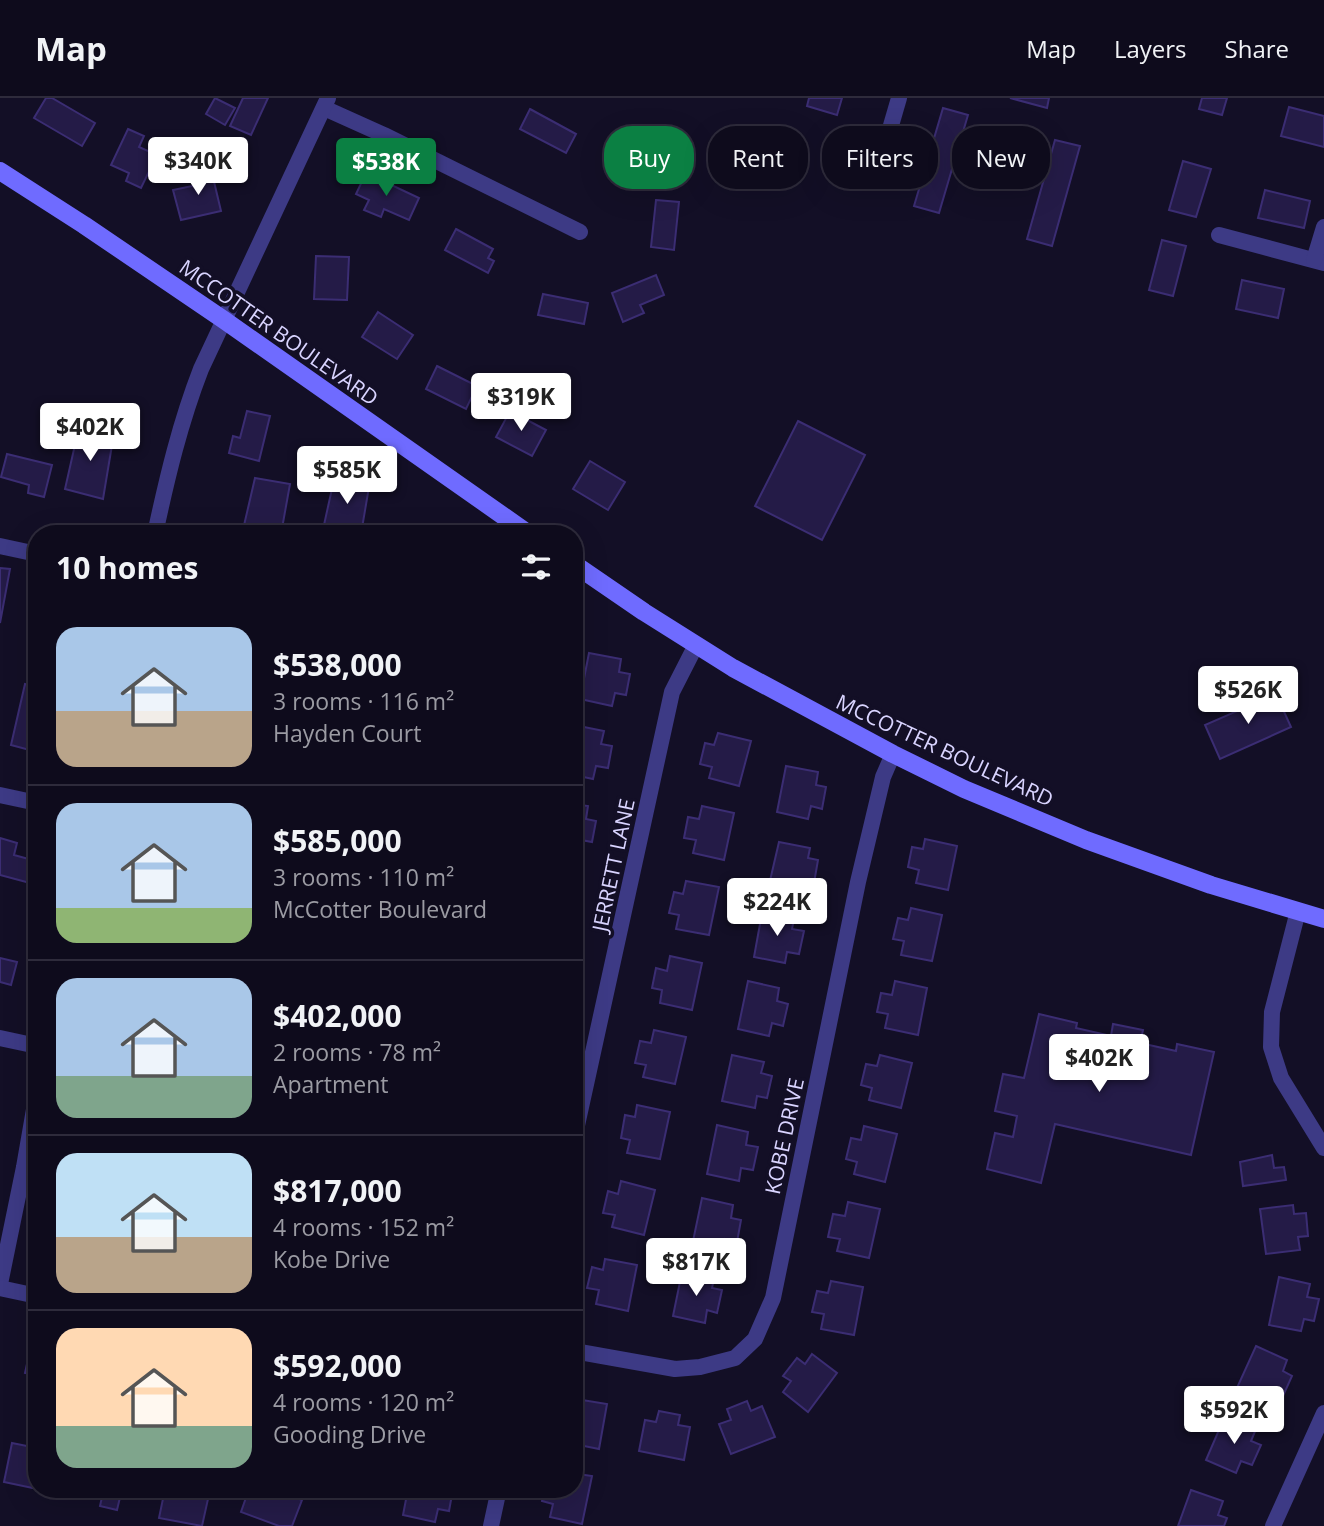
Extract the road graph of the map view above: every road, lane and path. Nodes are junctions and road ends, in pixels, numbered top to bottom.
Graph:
1 (899, 98) edge
2 (326, 103) edge
3 (891, 126) edge
4 (0, 172) edge
5 (1324, 227) edge
6 (580, 232) dead end
7 (1219, 235) dead end
8 (1319, 261) edge
9 (224, 320) junction
10 (157, 525) edge
11 (516, 525) edge
12 (0, 546) edge
13 (28, 552) edge
14 (583, 570) edge
15 (696, 645) junction
16 (894, 754) junction
17 (0, 795) edge
18 (28, 801) edge
19 (1298, 911) junction
20 (1324, 919) edge
21 (0, 1038) edge
22 (28, 1044) edge
23 (583, 1098) edge
24 (28, 1144) edge
25 (1324, 1148) edge
26 (0, 1286) edge
27 (28, 1294) edge
28 (583, 1353) edge
29 (1324, 1413) edge
30 (497, 1498) edge
31 (491, 1526) edge
32 (1273, 1526) edge

1 - 3 street
2 - 6 street
2 - 9 street
4 - 9 street, MCCOTTER BOULEVARD
5 - 8 street
7 - 8 street
9 - 10 street
9 - 11 street, MCCOTTER BOULEVARD
12 - 13 street
14 - 15 street, MCCOTTER BOULEVARD
15 - 16 street, MCCOTTER BOULEVARD
15 - 23 street, JERRETT LANE
16 - 19 street, MCCOTTER BOULEVARD
16 - 28 street, KOBE DRIVE
17 - 18 street
19 - 20 street, MCCOTTER BOULEVARD
19 - 25 street
21 - 22 street
24 - 26 street
26 - 27 street
29 - 32 street
30 - 31 street

